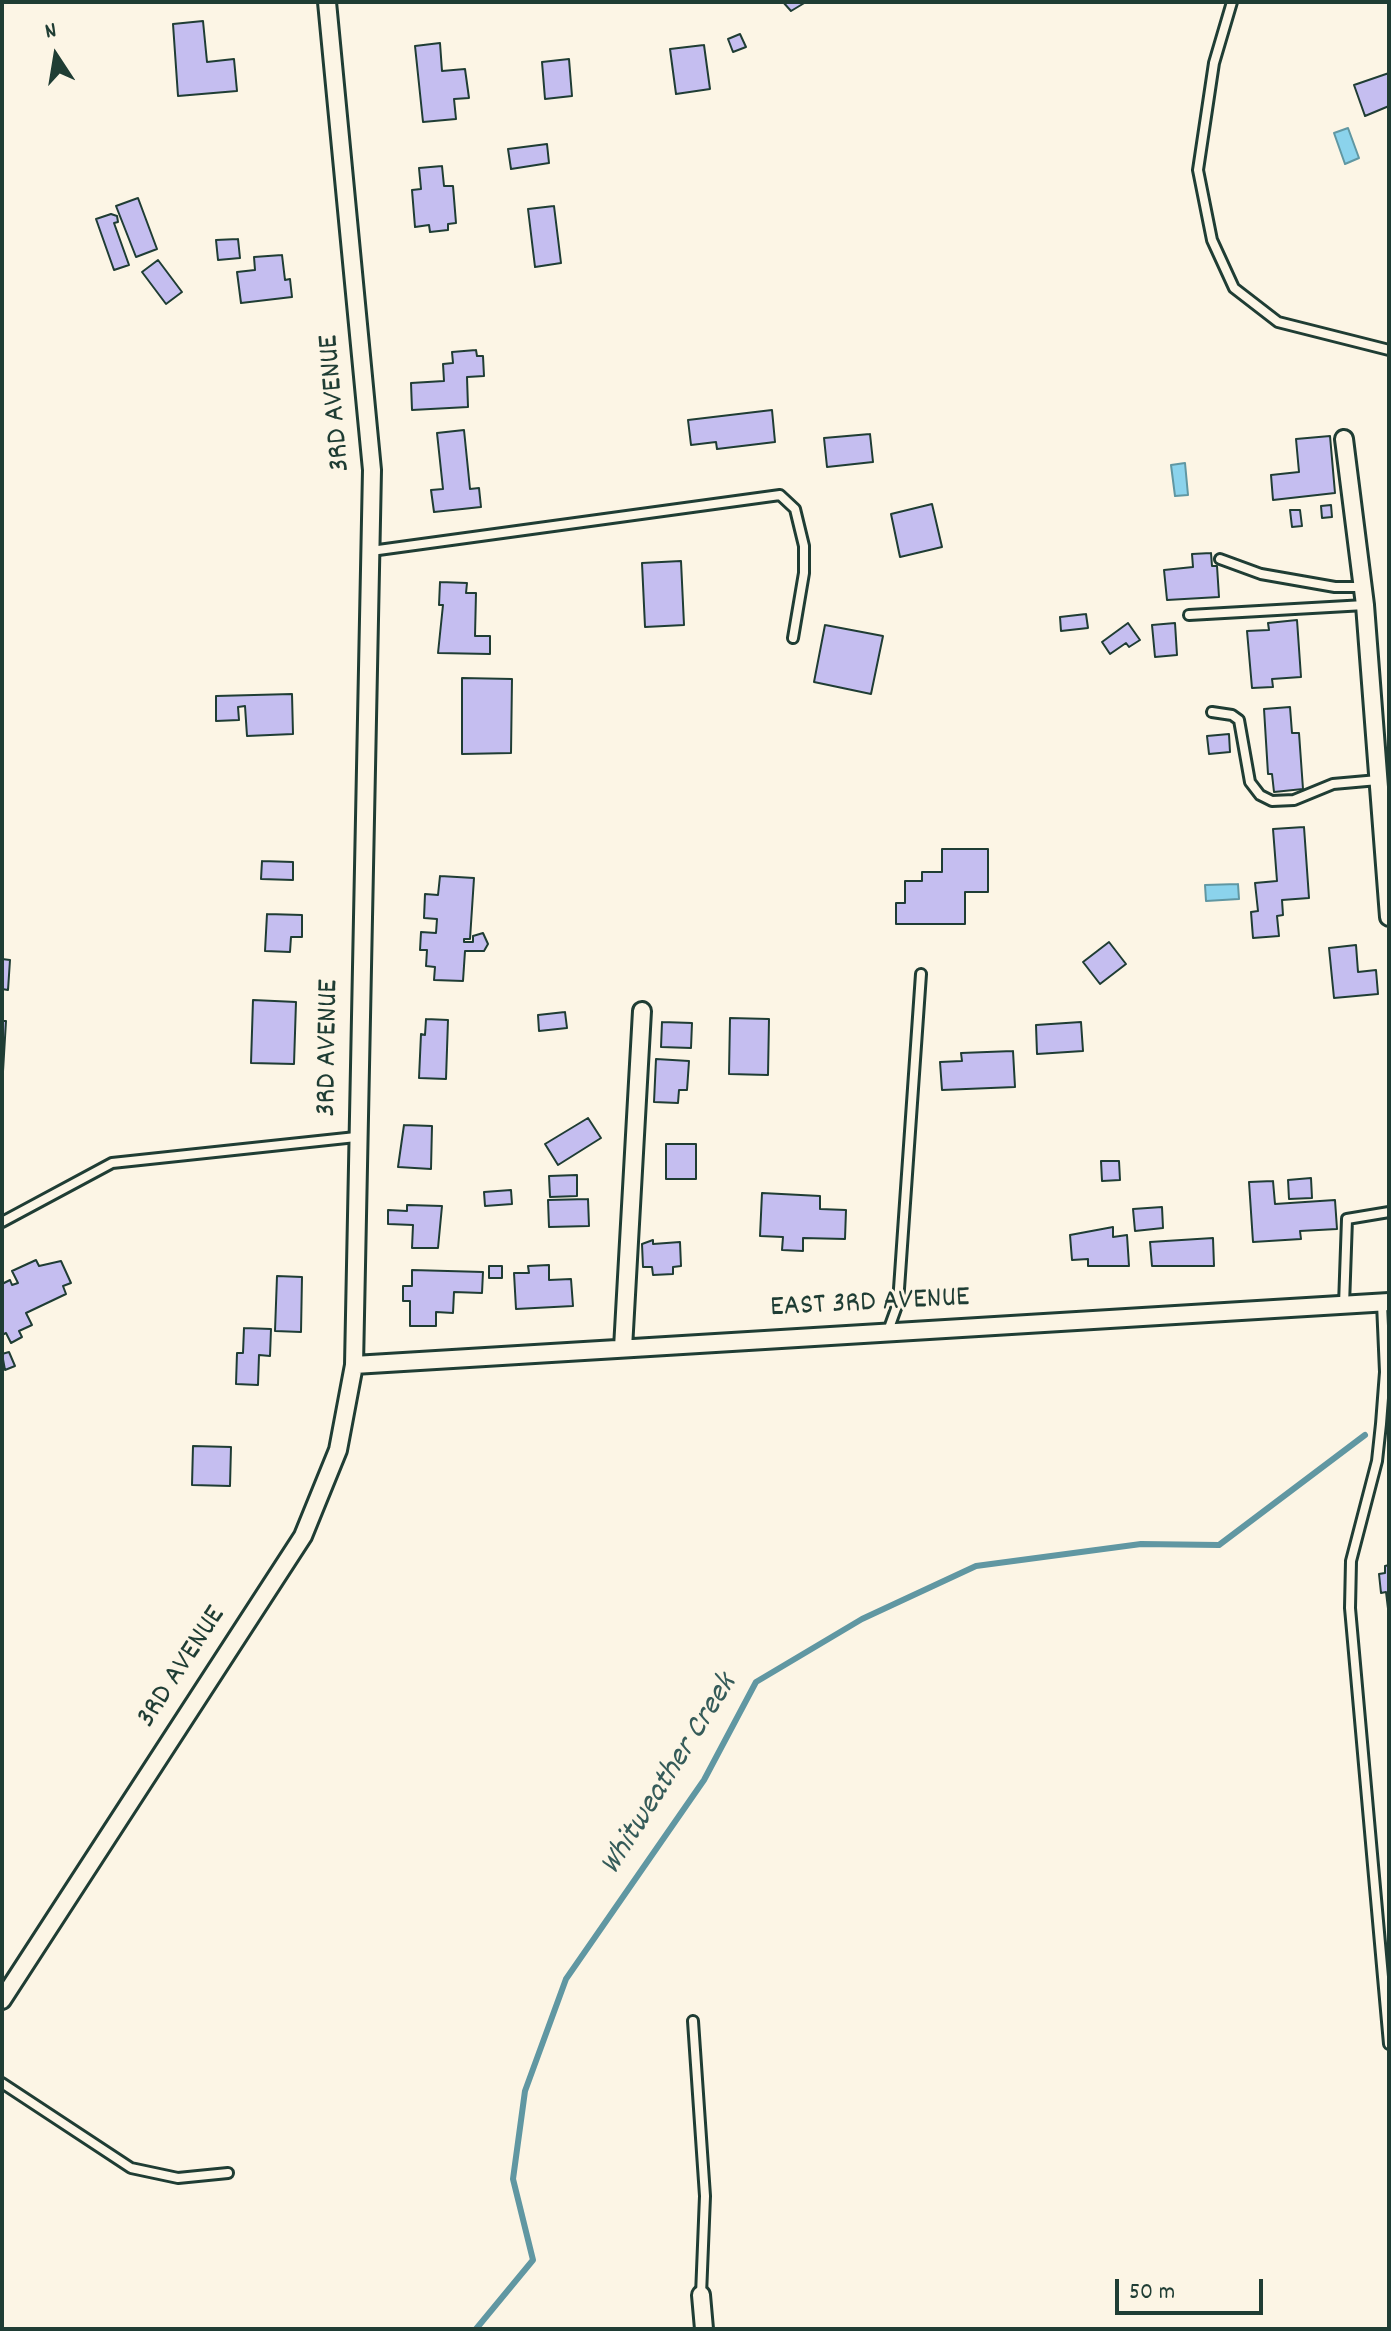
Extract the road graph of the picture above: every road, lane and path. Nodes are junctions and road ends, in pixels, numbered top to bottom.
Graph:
1 (327, 2) edge
2 (1232, 2) edge
3 (1389, 350) edge
4 (1344, 439) dead end
5 (370, 551) junction
6 (1220, 559) dead end
7 (1364, 586) junction
8 (1365, 605) junction
9 (1189, 615) dead end
10 (793, 638) dead end
11 (1212, 712) dead end
12 (1379, 780) junction
13 (1389, 915) edge
14 (921, 974) dead end
15 (642, 1011) dead end
16 (356, 1137) junction
17 (1389, 1212) edge
18 (2, 1222) edge
19 (1386, 1302) edge
20 (1344, 1305) junction
21 (888, 1332) junction
22 (623, 1348) junction
23 (354, 1365) junction
24 (2, 2000) edge
25 (693, 2021) dead end
26 (1389, 2044) edge
27 (2, 2083) edge
28 (228, 2173) dead end
29 (701, 2295) joint
30 (704, 2329) edge

1 - 5 street, 3RD AVENUE
2 - 3 lane
4 - 7 street
5 - 10 lane
5 - 16 street, 3RD AVENUE
6 - 7 lane
7 - 8 street
8 - 9 lane
8 - 12 street
11 - 12 lane
12 - 13 street
14 - 21 lane
15 - 22 street
16 - 18 lane
16 - 23 street, 3RD AVENUE
17 - 20 lane
19 - 20 street, EAST 3RD AVENUE
19 - 26 lane
20 - 21 street, EAST 3RD AVENUE
21 - 22 street, EAST 3RD AVENUE
22 - 23 street, EAST 3RD AVENUE
23 - 24 street, 3RD AVENUE
25 - 29 lane
27 - 28 lane
29 - 30 street

